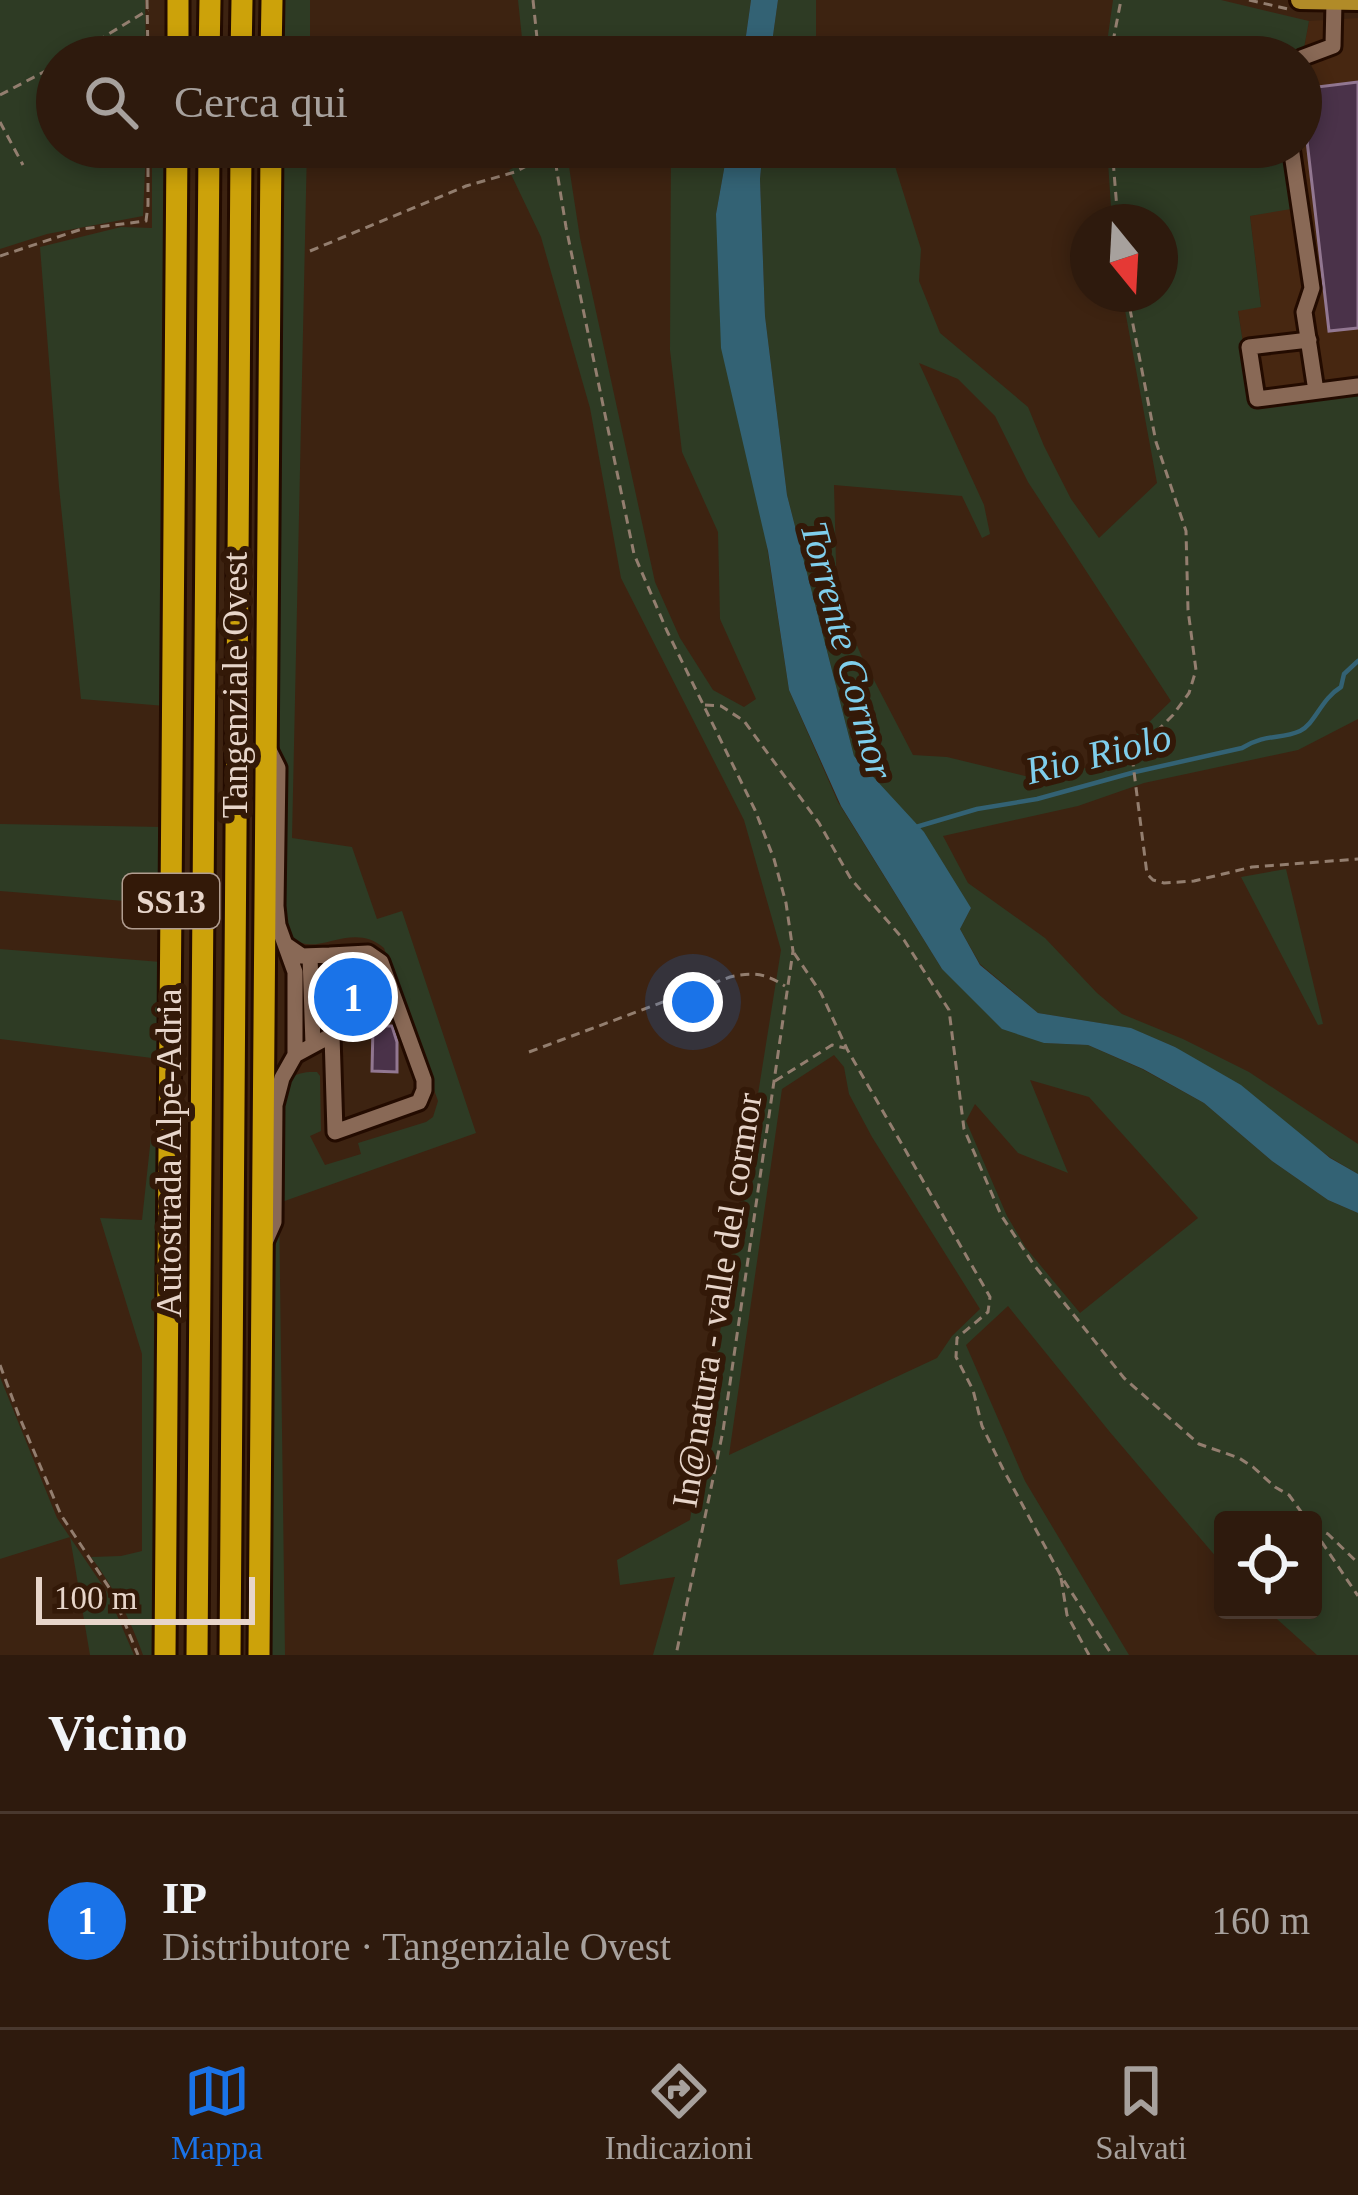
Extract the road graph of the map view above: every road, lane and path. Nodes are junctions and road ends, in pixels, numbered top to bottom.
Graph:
1 (148, 0) edge
2 (178, 0) edge
3 (210, 0) edge
4 (242, 0) edge
5 (272, 0) edge
6 (533, 0) edge
7 (1121, 0) edge
8 (1300, 0) edge
9 (1358, 1) edge
10 (1334, 2) edge
11 (148, 10) junction
12 (105, 36) edge
13 (148, 36) edge
14 (178, 36) edge
15 (209, 36) edge
16 (242, 36) edge
17 (272, 36) edge
18 (537, 36) edge
19 (1114, 36) edge
20 (1322, 50) edge
21 (36, 76) edge
22 (0, 95) edge
23 (0, 122) edge
24 (23, 165) dead end
25 (148, 168) edge
26 (177, 168) edge
27 (208, 168) edge
28 (241, 168) edge
29 (271, 168) edge
30 (521, 168) edge
31 (557, 168) edge
32 (1114, 168) edge
33 (1294, 168) edge
34 (1117, 204) edge
35 (310, 251) dead end
36 (0, 256) edge
37 (1131, 312) edge
38 (1309, 340) junction
39 (1358, 386) edge
40 (1316, 392) junction
41 (703, 704) junction
42 (266, 745) junction
43 (1358, 859) edge
44 (286, 944) junction
45 (793, 951) junction
46 (331, 955) junction
47 (310, 956) junction
48 (789, 988) junction
49 (332, 1035) junction
50 (314, 1045) junction
51 (847, 1049) junction
52 (529, 1052) dead end
53 (295, 1055) junction
54 (775, 1081) junction
55 (262, 1249) junction
56 (0, 1365) edge
57 (1301, 1511) edge
58 (1322, 1531) edge
59 (1322, 1541) edge
60 (1358, 1563) edge
61 (1061, 1576) junction
62 (1358, 1596) edge
63 (138, 1655) edge
64 (165, 1655) edge
65 (197, 1655) edge
66 (230, 1655) edge
67 (259, 1655) edge
68 (676, 1655) edge
69 (1089, 1655) edge
70 (1112, 1655) edge

1 - 11 path
2 - 14 highway
3 - 15 highway
4 - 16 highway
5 - 17 highway
6 - 18 path
7 - 19 path
8 - 10 main road
9 - 10 main road
10 - 20 lane
11 - 12 path
11 - 13 path
21 - 22 path
23 - 24 path
25 - 36 path
26 - 64 highway, Tangenziale Ovest / SS13
27 - 65 highway, Autostrada Alpe-Adria
28 - 66 highway, Autostrada Alpe-Adria
29 - 42 highway, Tangenziale Ovest / SS13
30 - 35 path
31 - 41 path
32 - 34 path
33 - 38 lane
37 - 43 path
38 - 40 lane
38 - 40 lane
39 - 40 lane
41 - 45 path
41 - 57 path
42 - 44 lane
42 - 55 highway, Tangenziale Ovest / SS13
44 - 47 lane
44 - 53 lane
45 - 48 path, In@natura - valle del cormor
45 - 51 path
46 - 47 lane
46 - 49 lane
46 - 49 lane
47 - 50 lane
48 - 52 path
48 - 54 path, In@natura - valle del cormor
49 - 50 lane
50 - 53 lane
51 - 54 path
51 - 61 path
53 - 55 lane
54 - 68 path, In@natura - valle del cormor
55 - 67 highway, Tangenziale Ovest / SS13
56 - 63 path
58 - 60 path
59 - 62 path
61 - 69 path
61 - 70 path

